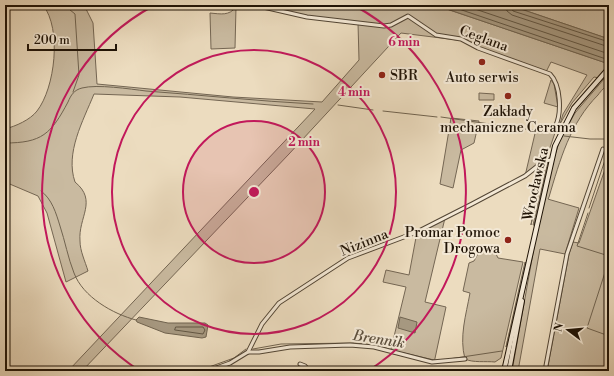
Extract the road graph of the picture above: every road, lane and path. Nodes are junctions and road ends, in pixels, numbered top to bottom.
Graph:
1 (236, 7) dead end
2 (609, 68) edge
3 (561, 130) junction
4 (603, 149) dead end
5 (550, 160) junction
6 (522, 296) junction
7 (248, 352) junction
8 (465, 359) dead end
9 (300, 364) dead end
10 (208, 371) edge
11 (309, 371) edge
12 (504, 371) edge
13 (509, 371) edge
14 (545, 371) edge

1 - 3 street, Ceglana
2 - 3 main road, Wrocławska
3 - 5 main road, Wrocławska
4 - 14 street
5 - 6 main road, Wrocławska
5 - 7 street, Nizinna
6 - 12 main road, Wrocławska
6 - 13 main road, Wrocławska
7 - 8 street
7 - 10 street
9 - 11 street

